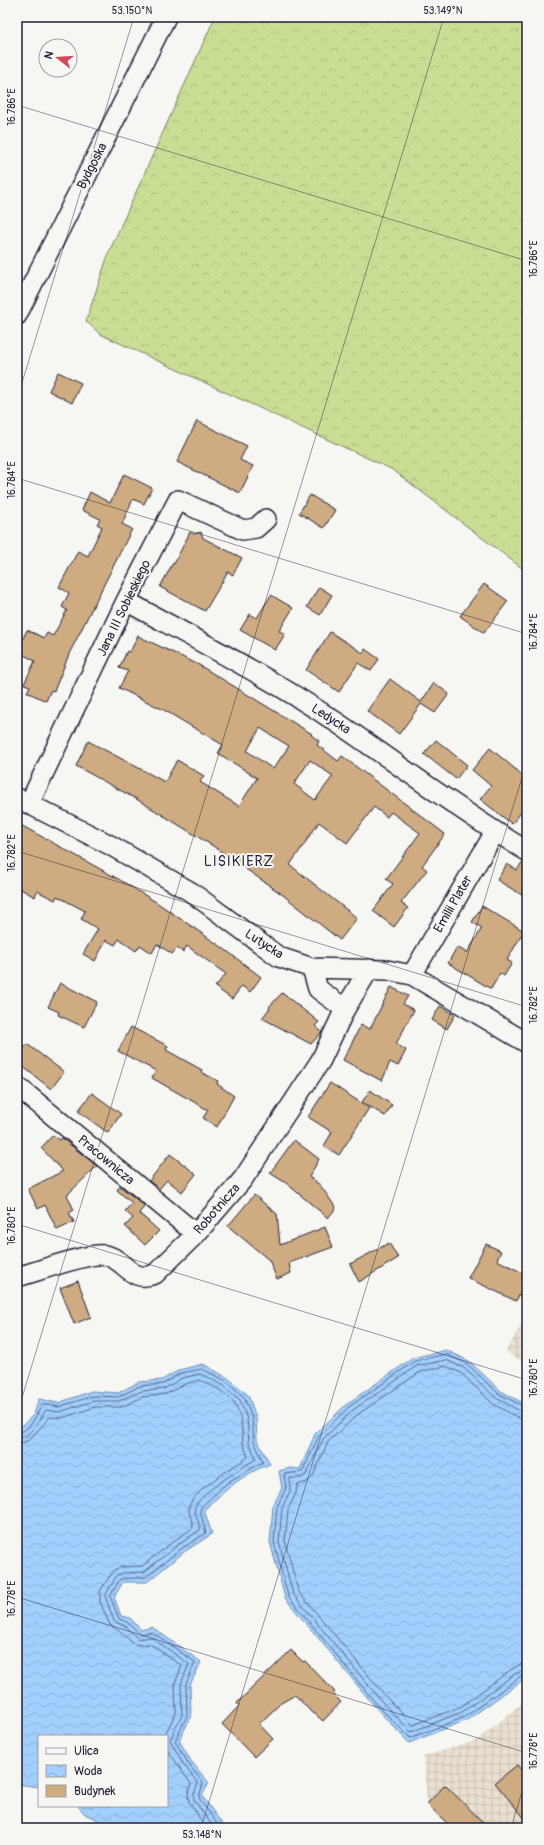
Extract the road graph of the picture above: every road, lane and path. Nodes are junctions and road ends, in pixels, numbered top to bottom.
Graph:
1 (166, 17) edge
2 (17, 315) edge
3 (266, 518) dead end
4 (126, 601) junction
5 (23, 801) edge
6 (495, 832) junction
7 (527, 851) edge
8 (312, 968) junction
9 (369, 969) junction
10 (412, 975) junction
11 (345, 1009) junction
12 (527, 1043) edge
13 (17, 1086) edge
14 (196, 1234) junction
15 (17, 1277) edge

1 - 2 street, Bydgoska
3 - 4 street, Jana III Sobieskiego
4 - 5 street, Jana III Sobieskiego
4 - 6 street, Ledycka
5 - 8 street, Lutycka
6 - 7 street, Ledycka
6 - 10 street, Emilii Plater
8 - 9 street, Lutycka
8 - 11 street
9 - 10 street, Lutycka
9 - 11 street, Robotnicza
10 - 12 street, Lutycka
11 - 14 street, Robotnicza
13 - 14 street, Pracownicza
14 - 15 street, Robotnicza

